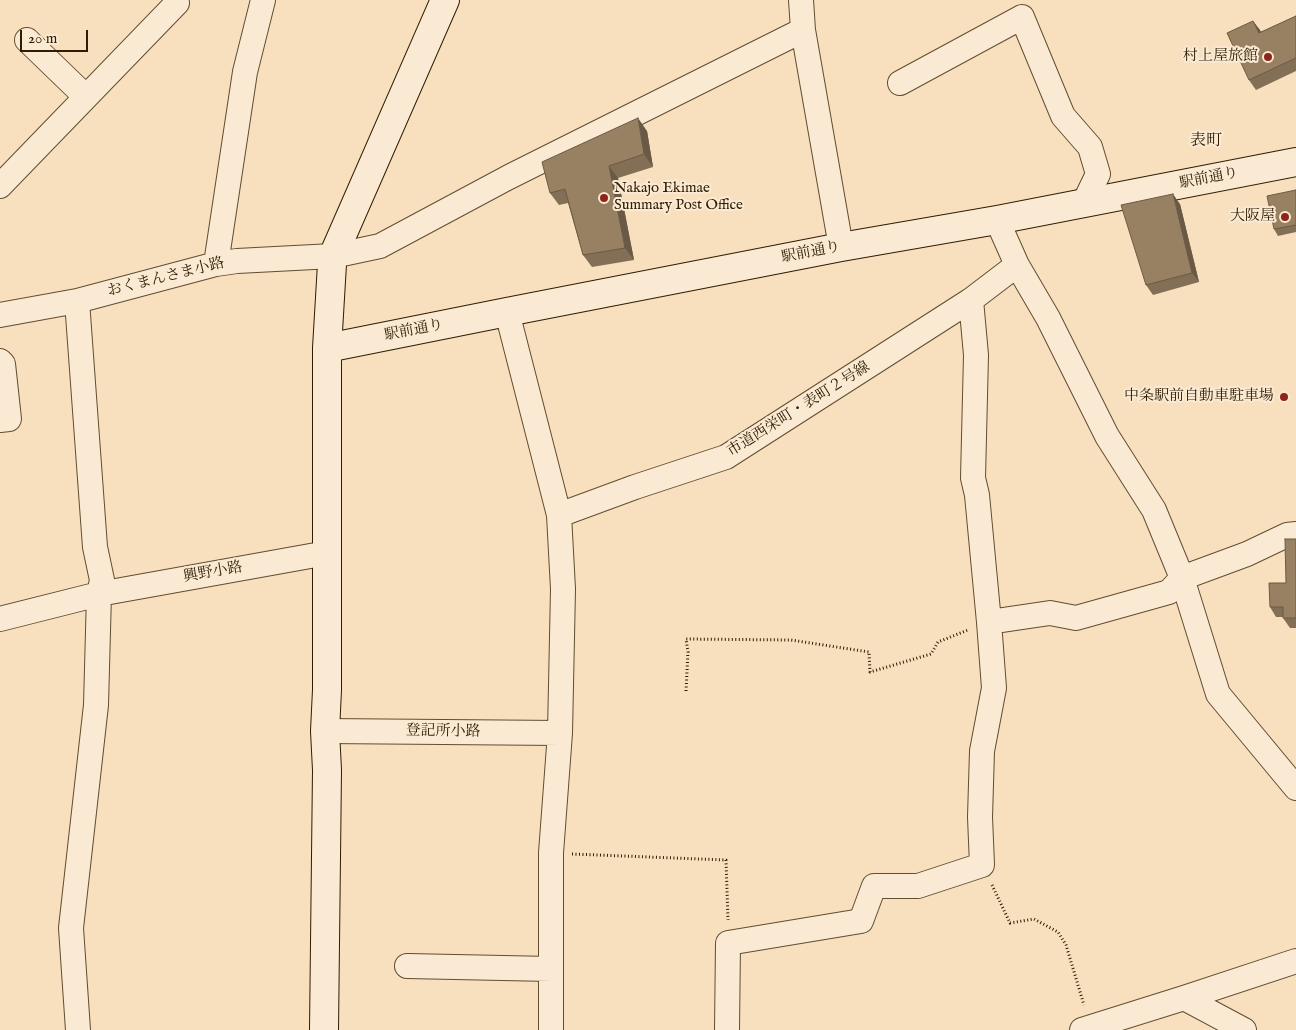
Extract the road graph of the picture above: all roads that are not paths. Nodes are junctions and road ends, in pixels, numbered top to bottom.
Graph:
1 (262, 0) edge
2 (445, 0) edge
3 (802, 0) edge
4 (177, 3) dead end
5 (803, 30) junction
6 (28, 40) dead end
7 (900, 83) dead end
8 (86, 97) junction
9 (1296, 162) edge
10 (0, 186) edge
11 (1084, 203) junction
12 (997, 220) junction
13 (841, 247) junction
14 (333, 256) junction
15 (216, 264) junction
16 (1017, 266) junction
17 (971, 300) junction
18 (78, 301) junction
19 (507, 312) junction
20 (0, 314) edge
21 (327, 348) junction
22 (0, 361) edge
23 (0, 420) edge
24 (559, 515) junction
25 (1296, 534) edge
26 (327, 553) junction
27 (1182, 578) junction
28 (99, 594) junction
29 (0, 619) edge
30 (989, 622) junction
31 (325, 731) junction
32 (560, 733) junction
33 (1296, 788) edge
34 (1296, 960) edge
35 (407, 966) dead end
36 (551, 969) junction
37 (1184, 998) junction
38 (1086, 1029) edge
39 (78, 1030) edge
40 (324, 1030) edge
41 (551, 1030) edge
42 (727, 1030) edge
43 (1244, 1030) edge

1 - 15 street
2 - 14 street
3 - 5 street
4 - 8 street
5 - 13 street
5 - 14 street, おくまんさま小路
6 - 8 street
7 - 11 street
8 - 10 street
9 - 11 street, 駅前通り
11 - 12 street, 駅前通り
12 - 13 street, 駅前通り
12 - 16 street
13 - 19 street, 駅前通り
14 - 15 street, おくまんさま小路
14 - 21 street
15 - 18 street, おくまんさま小路
16 - 17 street, 市道西栄町・表町２号線
16 - 27 street
17 - 24 street, 市道西栄町・表町２号線
17 - 30 street
18 - 20 street, おくまんさま小路
18 - 28 street
19 - 21 street, 駅前通り
19 - 24 street
21 - 26 street
22 - 23 street
24 - 32 street
25 - 27 street
26 - 28 street, 興野小路
26 - 31 street
27 - 30 street
27 - 33 street
28 - 29 street, 興野小路
28 - 39 street
30 - 42 street
31 - 32 street, 登記所小路
31 - 40 street
32 - 36 street
34 - 37 street
35 - 36 street
36 - 41 street
37 - 38 street
37 - 43 street

